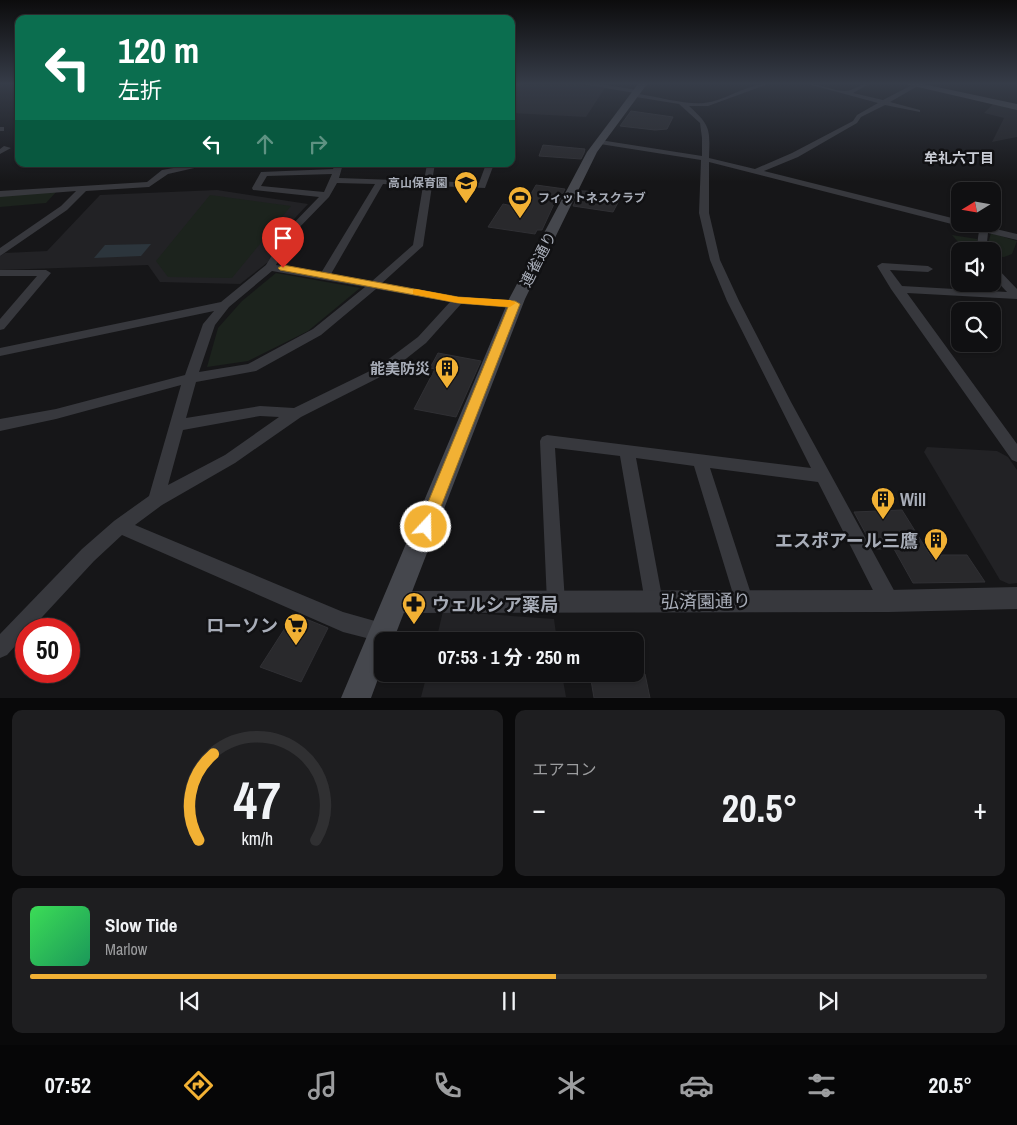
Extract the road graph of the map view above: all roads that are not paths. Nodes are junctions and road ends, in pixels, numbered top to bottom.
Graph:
1 (619, 117) edge
2 (697, 117) edge
3 (859, 117) edge
4 (600, 142) junction
5 (706, 159) junction
6 (192, 167) edge
7 (431, 167) edge
8 (489, 167) edge
9 (758, 171) junction
10 (336, 172) edge
11 (380, 182) junction
12 (428, 184) junction
13 (85, 188) junction
14 (0, 194) edge
15 (326, 195) junction
16 (951, 221) edge
17 (996, 232) edge
18 (1017, 237) edge
19 (0, 253) edge
20 (270, 267) junction
21 (928, 269) dead end
22 (0, 273) edge
23 (325, 275) junction
24 (1001, 279) edge
25 (375, 284) junction
26 (897, 289) junction
27 (458, 300) junction
28 (515, 304) junction
29 (225, 305) junction
30 (0, 326) edge
31 (0, 352) edge
32 (190, 378) junction
33 (296, 413) junction
34 (0, 425) edge
35 (177, 425) junction
36 (627, 451) junction
37 (1017, 456) edge
38 (700, 460) junction
39 (822, 476) junction
40 (156, 500) junction
41 (120, 526) junction
42 (1017, 598) edge
43 (744, 600) junction
44 (890, 601) junction
45 (395, 602) junction
46 (556, 602) junction
47 (654, 602) junction
48 (382, 632) joint
49 (0, 648) edge
50 (374, 652) edge
51 (356, 698) edge

1 - 4 main road, 連雀通り
2 - 5 street
3 - 9 street
4 - 5 street
4 - 28 main road, 連雀通り
5 - 9 street
5 - 39 street
6 - 13 street
7 - 12 street
8 - 12 street
9 - 16 street
10 - 11 street
10 - 15 street
10 - 15 street
11 - 12 street
11 - 23 street
12 - 25 street
13 - 14 street
13 - 19 street
15 - 20 street
17 - 18 street
20 - 23 street
20 - 29 street
21 - 26 street
22 - 30 street
23 - 25 street
24 - 26 street
25 - 27 street
25 - 32 street
26 - 37 street
27 - 28 street
27 - 33 street
28 - 45 main road, 連雀通り
29 - 31 street
29 - 32 street
32 - 34 street
32 - 35 street
33 - 35 street
33 - 40 street
35 - 40 street
36 - 38 street
36 - 46 street
36 - 47 street
38 - 39 street
38 - 43 street
39 - 44 street
40 - 41 street
41 - 48 street
41 - 49 street
42 - 44 street, 弘済園通り
43 - 44 street, 弘済園通り
43 - 47 street, 弘済園通り
45 - 46 street, 弘済園通り
45 - 48 main road, 連雀通り
46 - 47 street, 弘済園通り
50 - 51 main road, 連雀通り

